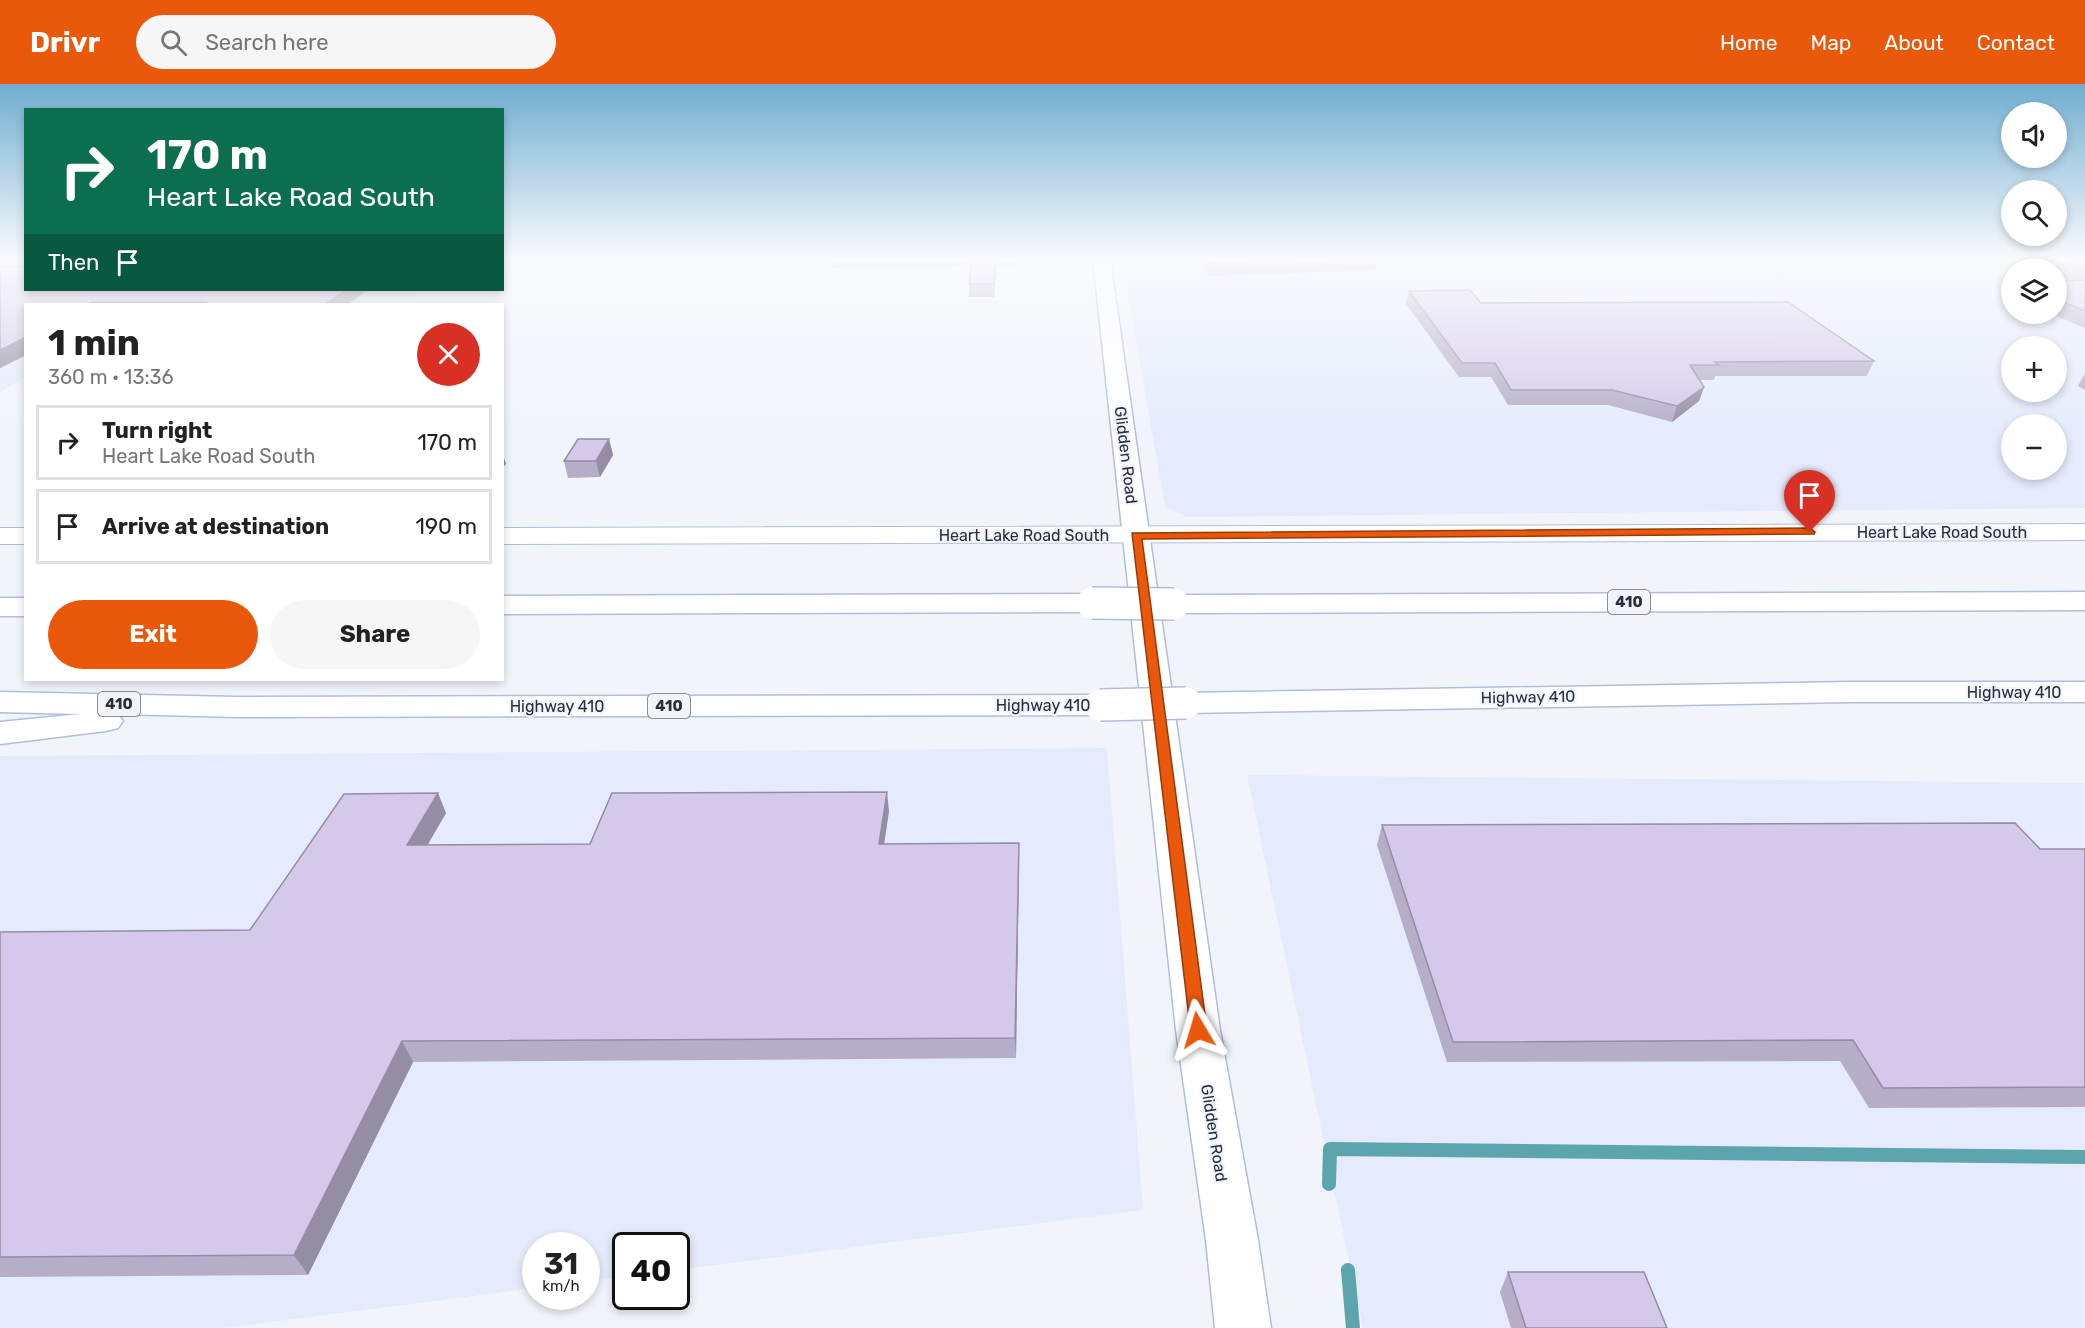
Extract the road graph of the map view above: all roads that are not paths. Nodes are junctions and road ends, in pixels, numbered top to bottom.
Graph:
1 (1108, 317) edge
2 (2085, 532) edge
3 (1136, 535) junction
4 (0, 536) edge
5 (24, 536) edge
6 (504, 536) edge
7 (2085, 601) edge
8 (504, 605) edge
9 (0, 607) edge
10 (24, 607) edge
11 (2085, 692) edge
12 (0, 702) edge
13 (237, 707) junction
14 (0, 733) edge
15 (1243, 1328) edge

1 - 3 main road, Glidden Road
2 - 3 street, Heart Lake Road South
3 - 6 street, Heart Lake Road South
3 - 15 main road, Glidden Road
4 - 5 street
7 - 8 main road, 410, bridge
9 - 10 main road
11 - 13 main road, Highway 410 / 410, bridge
12 - 13 main road, Highway 410 / 410
13 - 14 main road

